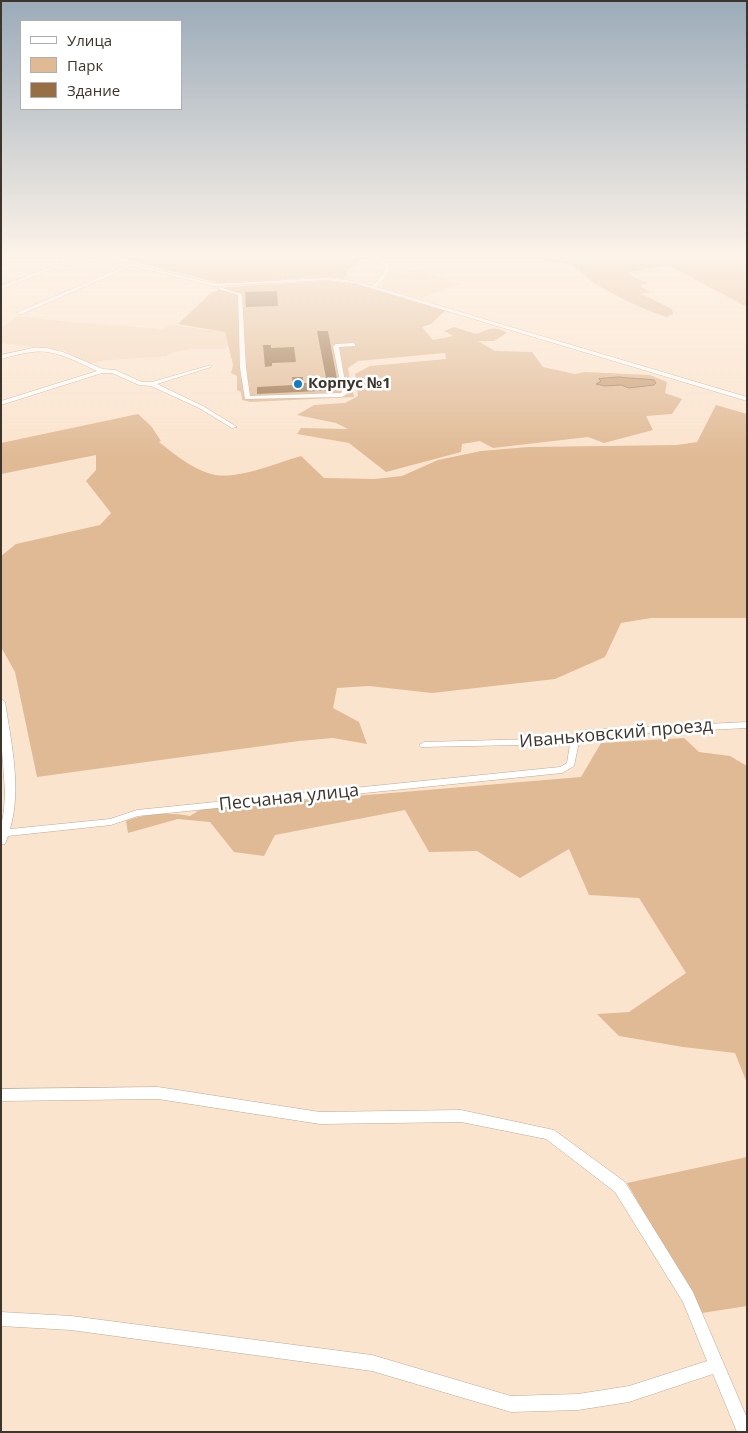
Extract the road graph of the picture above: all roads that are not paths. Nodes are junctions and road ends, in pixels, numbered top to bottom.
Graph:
1 (241, 324) edge
2 (494, 324) edge
3 (352, 345) dead end
4 (3, 355) edge
5 (209, 366) dead end
6 (102, 371) junction
7 (152, 384) junction
8 (747, 399) edge
9 (1, 403) edge
10 (234, 427) dead end
11 (1, 702) edge
12 (747, 725) edge
13 (575, 741) junction
14 (424, 745) dead end
15 (3, 837) edge
16 (1, 1095) edge
17 (1, 1319) edge
18 (716, 1365) junction
19 (745, 1432) edge

1 - 3 street
2 - 8 street
4 - 6 street
5 - 7 street
6 - 7 street
6 - 9 street
7 - 10 street
11 - 15 street
12 - 13 street, Иваньковский проезд
13 - 14 street, Иваньковский проезд
13 - 15 street, Песчаная улица
16 - 18 street
17 - 18 street
18 - 19 street

